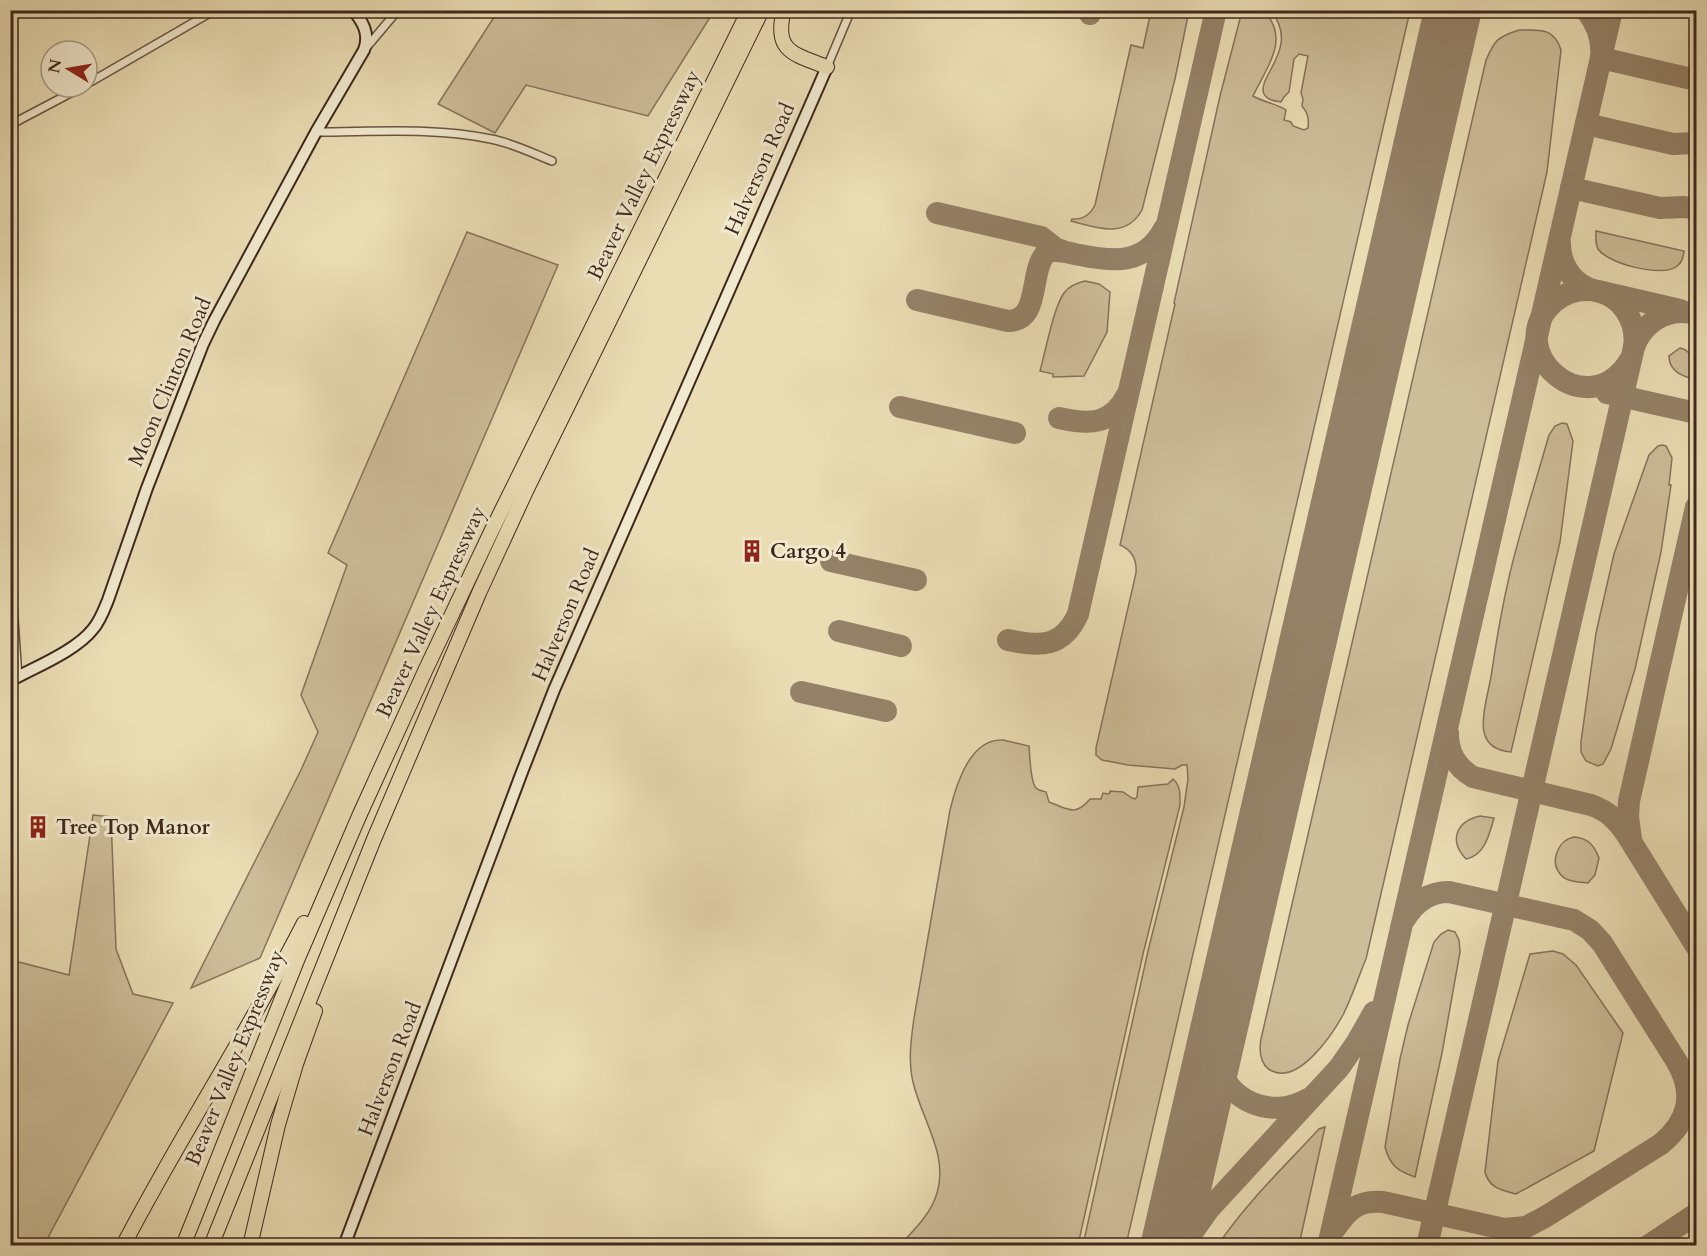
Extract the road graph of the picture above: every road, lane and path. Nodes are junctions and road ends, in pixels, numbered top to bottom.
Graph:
1 (215, 10) edge
2 (353, 10) edge
3 (398, 10) edge
4 (749, 10) edge
5 (762, 10) edge
6 (784, 10) edge
7 (851, 10) edge
8 (364, 50) junction
9 (827, 67) junction
10 (99, 77) edge
11 (59, 99) edge
12 (10, 125) edge
13 (316, 132) junction
14 (552, 161) dead end
15 (10, 561) edge
16 (14, 679) edge
17 (392, 796) junction
18 (360, 814) junction
19 (123, 1245) edge
20 (183, 1245) edge
21 (211, 1245) edge
22 (250, 1245) edge
23 (344, 1245) edge

1 - 10 street
2 - 8 street
3 - 8 street
4 - 18 highway, Beaver Valley Expressway
5 - 17 highway, Beaver Valley Expressway
6 - 9 highway
7 - 9 street, Halverson Road
8 - 13 street, Moon Clinton Road
9 - 23 street, Halverson Road
11 - 12 street
13 - 14 street
13 - 16 street, Moon Clinton Road
15 - 16 street
17 - 21 highway, Beaver Valley Expressway
17 - 22 highway
18 - 19 highway
18 - 20 highway, Beaver Valley Expressway

